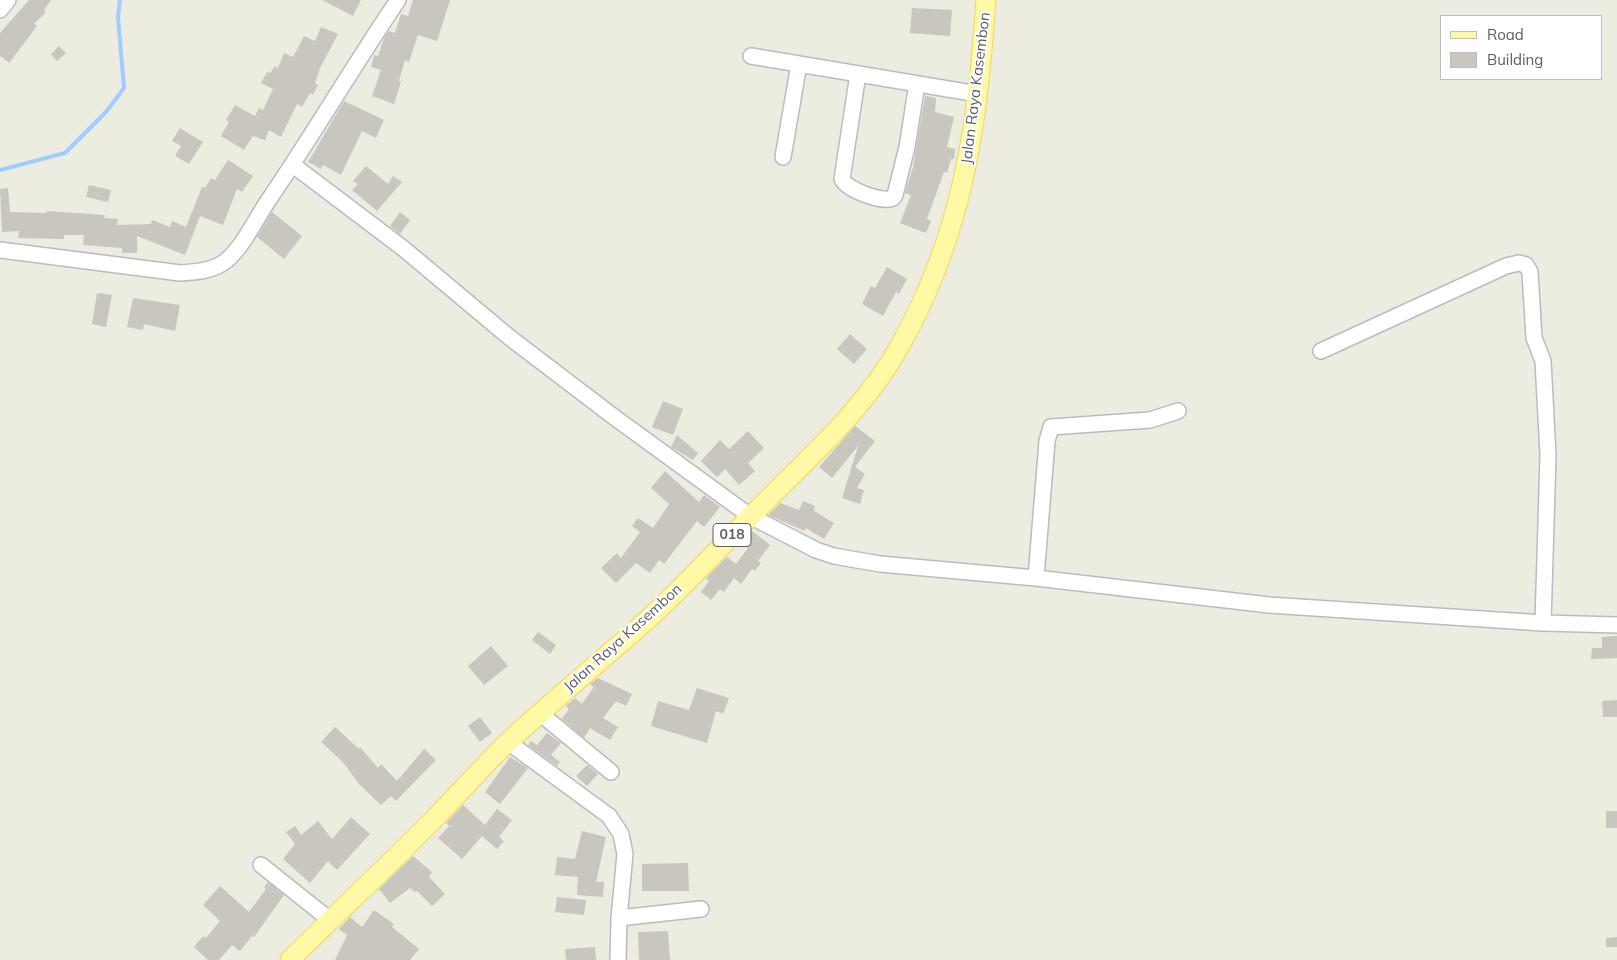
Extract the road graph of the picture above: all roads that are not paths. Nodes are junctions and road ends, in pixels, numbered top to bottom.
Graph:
1 (8, 0) edge
2 (398, 0) edge
3 (986, 0) edge
4 (0, 10) edge
5 (751, 56) dead end
6 (799, 64) junction
7 (858, 74) junction
8 (917, 84) junction
9 (978, 94) junction
10 (783, 157) dead end
11 (293, 164) junction
12 (0, 250) edge
13 (1321, 351) dead end
14 (1178, 411) dead end
15 (750, 516) junction
16 (1036, 578) junction
17 (1543, 623) junction
18 (1617, 625) edge
19 (541, 714) junction
20 (508, 742) junction
21 (611, 772) dead end
22 (262, 865) dead end
23 (701, 909) dead end
24 (619, 918) junction
25 (330, 920) junction
26 (290, 960) edge
27 (618, 960) edge

1 - 4 street
2 - 11 street
3 - 9 main road, Jalan Raya Kasembon / 018
5 - 6 street
6 - 7 street
6 - 10 street
7 - 8 street
7 - 8 street
8 - 9 street
9 - 15 main road, Jalan Raya Kasembon / 018
11 - 12 street
11 - 15 street
13 - 17 street
14 - 16 street
15 - 16 street
15 - 19 main road, Jalan Raya Kasembon / 018
16 - 17 street
17 - 18 street
19 - 20 main road, Jalan Raya Kasembon / 018
19 - 21 street
20 - 24 street
20 - 25 main road, Jalan Raya Kasembon / 018
22 - 25 street
23 - 24 street
24 - 27 street
25 - 26 main road, Jalan Raya Kasembon / 018

